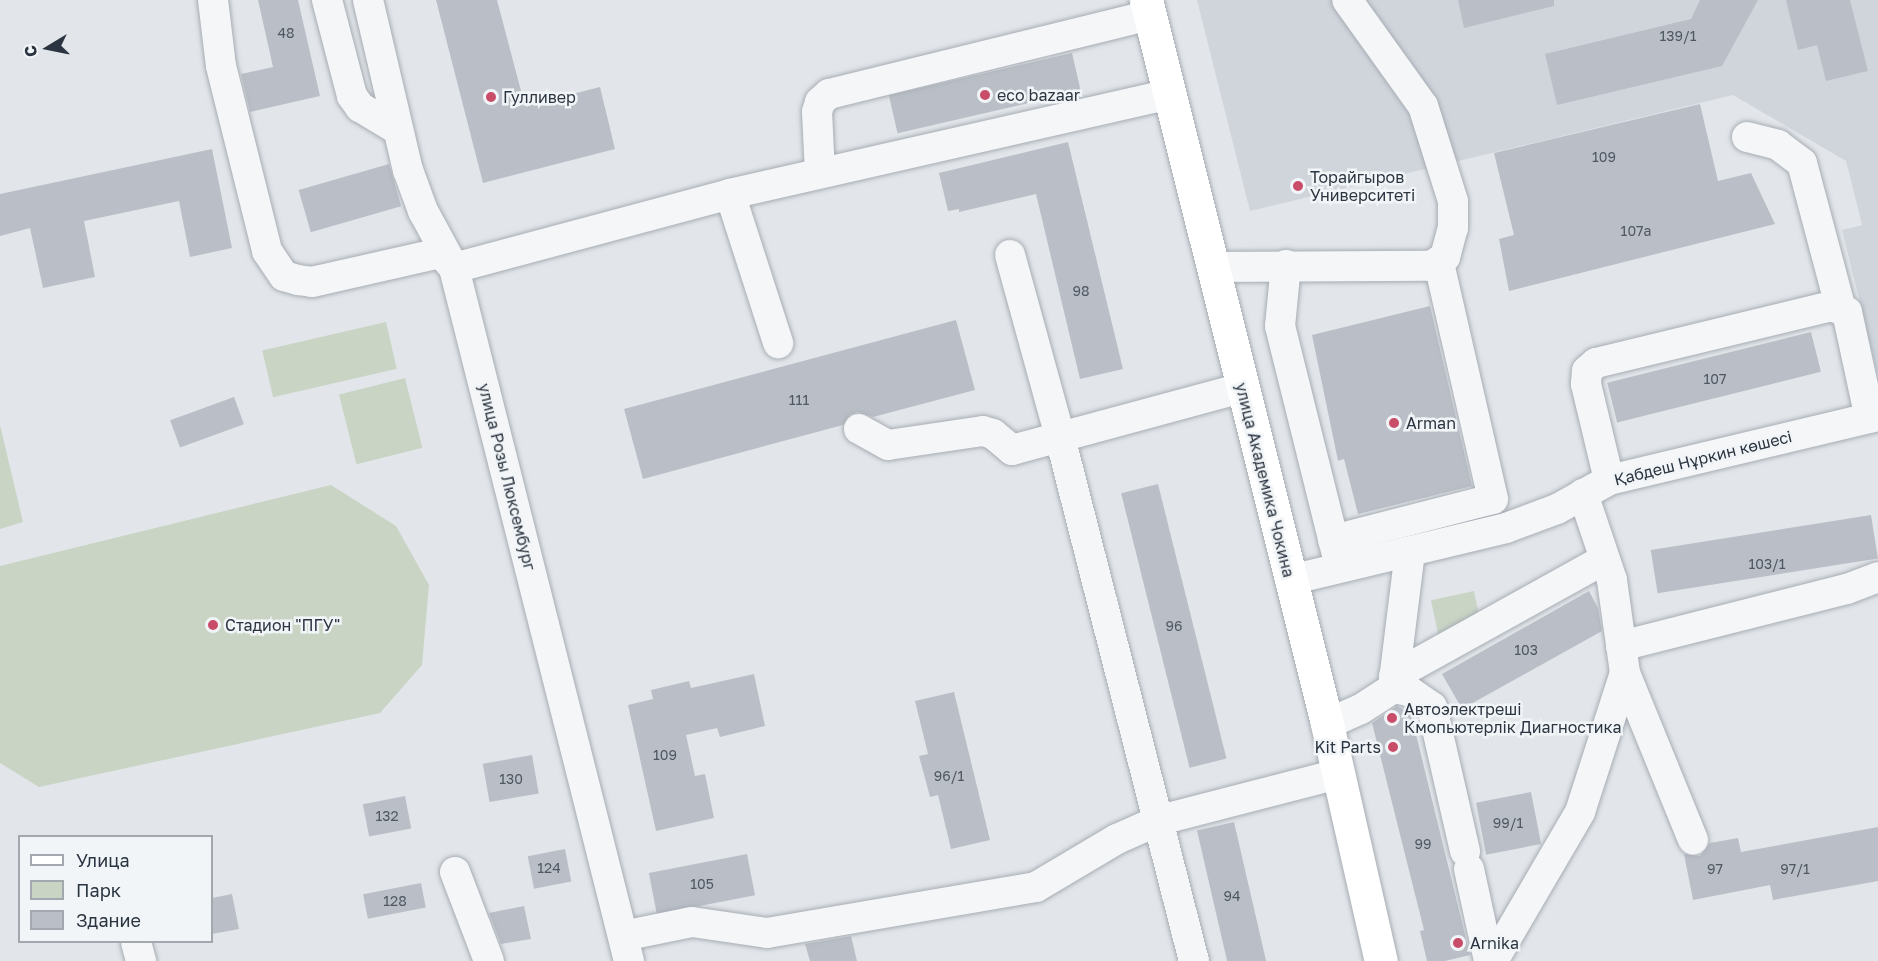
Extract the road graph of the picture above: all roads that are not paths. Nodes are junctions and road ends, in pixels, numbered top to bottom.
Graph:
1 (213, 0) edge
2 (327, 0) edge
3 (368, 0) edge
4 (1347, 0) edge
5 (1148, 7) edge
6 (1169, 94) junction
7 (398, 130) junction
8 (1747, 137) dead end
9 (820, 173) junction
10 (730, 194) junction
11 (1010, 255) dead end
12 (1439, 264) junction
13 (1286, 265) junction
14 (1213, 267) junction
15 (454, 268) junction
16 (1840, 306) junction
17 (777, 343) dead end
18 (1242, 388) junction
19 (1874, 417) edge
20 (859, 429) dead end
21 (1060, 437) junction
22 (1609, 480) junction
23 (1583, 494) junction
24 (1422, 518) junction
25 (1420, 549) junction
26 (1337, 554) junction
27 (1605, 559) junction
28 (1290, 580) junction
29 (1877, 581) edge
30 (1623, 660) junction
31 (1394, 682) junction
32 (1327, 724) junction
33 (1338, 774) junction
34 (1160, 820) junction
35 (1693, 840) dead end
36 (454, 872) dead end
37 (136, 943) edge
38 (626, 948) edge
39 (141, 961) edge
40 (489, 961) edge
41 (1194, 961) edge
42 (1381, 961) edge
43 (1491, 961) edge

1 - 15 street
2 - 7 street
3 - 7 street, улица Розы Люксембург
4 - 12 street
5 - 6 main road, улица Академика Чокина
5 - 9 street
6 - 9 street
6 - 14 main road, улица Академика Чокина
7 - 15 street, улица Розы Люксембург
8 - 16 street
9 - 10 street
10 - 15 street
10 - 17 street
11 - 21 street
12 - 13 street
12 - 24 street
13 - 14 street
13 - 26 street
14 - 18 main road, улица Академика Чокина
15 - 38 street, улица Розы Люксембург
16 - 19 street
16 - 22 street
18 - 21 street
18 - 28 main road, улица Академика Чокина
19 - 22 street, Қабдеш Нұркин көшесі
20 - 21 street
21 - 34 street
22 - 23 street, Қабдеш Нұркин көшесі
23 - 25 street, Қабдеш Нұркин көшесі
23 - 27 street
24 - 25 street
24 - 26 street
25 - 26 street, Қабдеш Нұркин көшесі
25 - 31 street
26 - 28 street, Қабдеш Нұркин көшесі
27 - 30 street
27 - 31 street
28 - 32 main road, улица Академика Чокина
29 - 30 street
30 - 35 street
30 - 43 street
31 - 32 street
31 - 43 street
32 - 33 main road, улица Академика Чокина
33 - 34 street
33 - 42 main road, улица Академика Чокина
34 - 38 street
34 - 41 street
36 - 40 street
37 - 39 street

